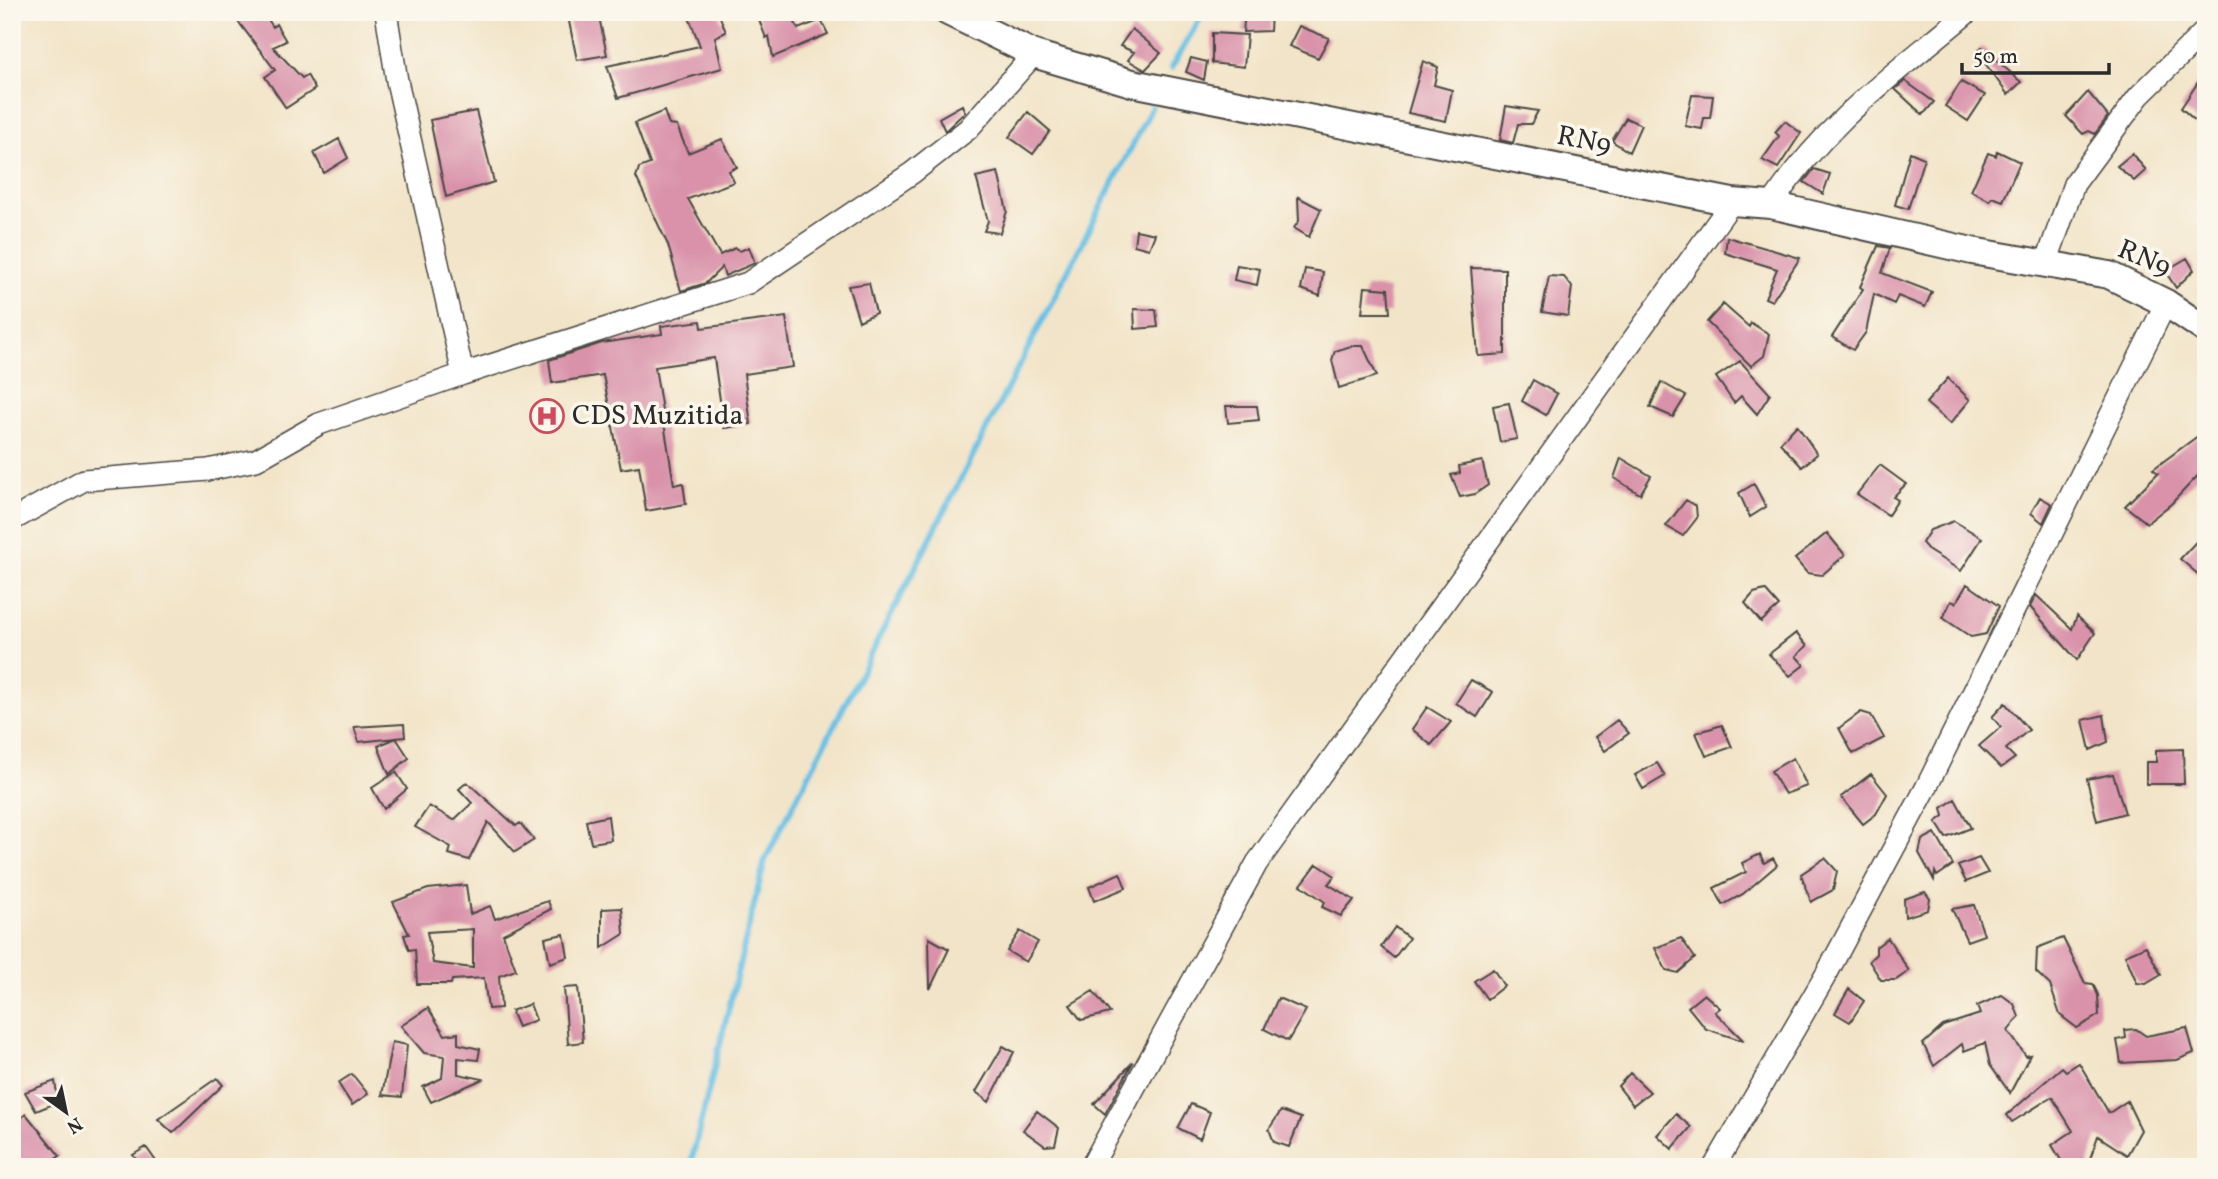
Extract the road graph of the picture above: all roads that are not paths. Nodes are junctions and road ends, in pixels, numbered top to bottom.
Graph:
1 (386, 12) edge
2 (948, 12) edge
3 (1968, 12) edge
4 (2206, 30) edge
5 (1034, 54) junction
6 (1732, 202) junction
7 (1771, 205) junction
8 (2046, 263) junction
9 (2166, 303) junction
10 (2206, 330) edge
11 (463, 373) junction
12 (12, 520) edge
13 (1091, 1167) edge
14 (1714, 1167) edge

1 - 11 street
2 - 5 main road, RN9
3 - 7 street
4 - 8 street
5 - 6 main road, RN9
5 - 11 street
6 - 7 main road, RN9
6 - 13 street
7 - 8 main road, RN9
8 - 9 main road, RN9
9 - 10 main road, RN9
9 - 14 street
11 - 12 street

